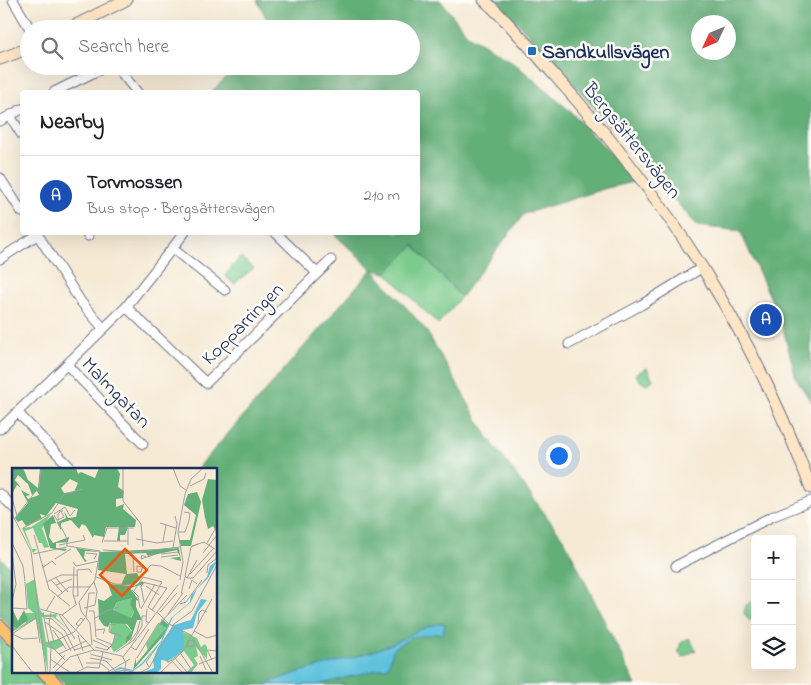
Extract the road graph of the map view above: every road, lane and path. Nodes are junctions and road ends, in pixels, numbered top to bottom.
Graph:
1 (13, 0) edge
2 (126, 0) edge
3 (484, 0) edge
4 (25, 20) edge
5 (86, 20) edge
6 (20, 51) edge
7 (0, 59) edge
8 (89, 75) edge
9 (124, 75) edge
10 (58, 90) edge
11 (136, 90) edge
12 (20, 110) edge
13 (10, 116) junction
14 (0, 121) edge
15 (20, 132) edge
16 (0, 178) edge
17 (20, 209) edge
18 (35, 235) edge
19 (37, 235) edge
20 (184, 235) edge
21 (278, 235) edge
22 (173, 248) junction
23 (0, 259) edge
24 (331, 260) dead end
25 (703, 267) junction
26 (317, 273) junction
27 (225, 290) dead end
28 (126, 306) junction
29 (103, 328) junction
30 (569, 344) dead end
31 (67, 364) junction
32 (17, 412) junction
33 (0, 429) edge
34 (143, 444) dead end
35 (71, 468) edge
36 (811, 488) edge
37 (0, 494) edge
38 (811, 501) edge
39 (12, 506) edge
40 (676, 566) dead end
41 (0, 626) edge
42 (12, 638) edge
43 (44, 672) edge
44 (56, 685) edge

1 - 4 street
2 - 5 street
3 - 25 street, Bergsättersvägen
6 - 7 street
8 - 10 street
9 - 11 street
12 - 13 street
13 - 14 street
13 - 15 street
16 - 17 street
18 - 23 street
19 - 29 street
20 - 22 street
21 - 26 street
22 - 27 street, Kopparringen
22 - 28 street
24 - 26 street, Kopparringen
25 - 30 street
25 - 36 street, Bergsättersvägen
26 - 28 street, Kopparringen
28 - 29 street
29 - 31 street
31 - 32 street
31 - 34 street, Malmgatan
32 - 33 street
32 - 35 street
37 - 39 street
38 - 40 street
41 - 42 main road
43 - 44 main road

